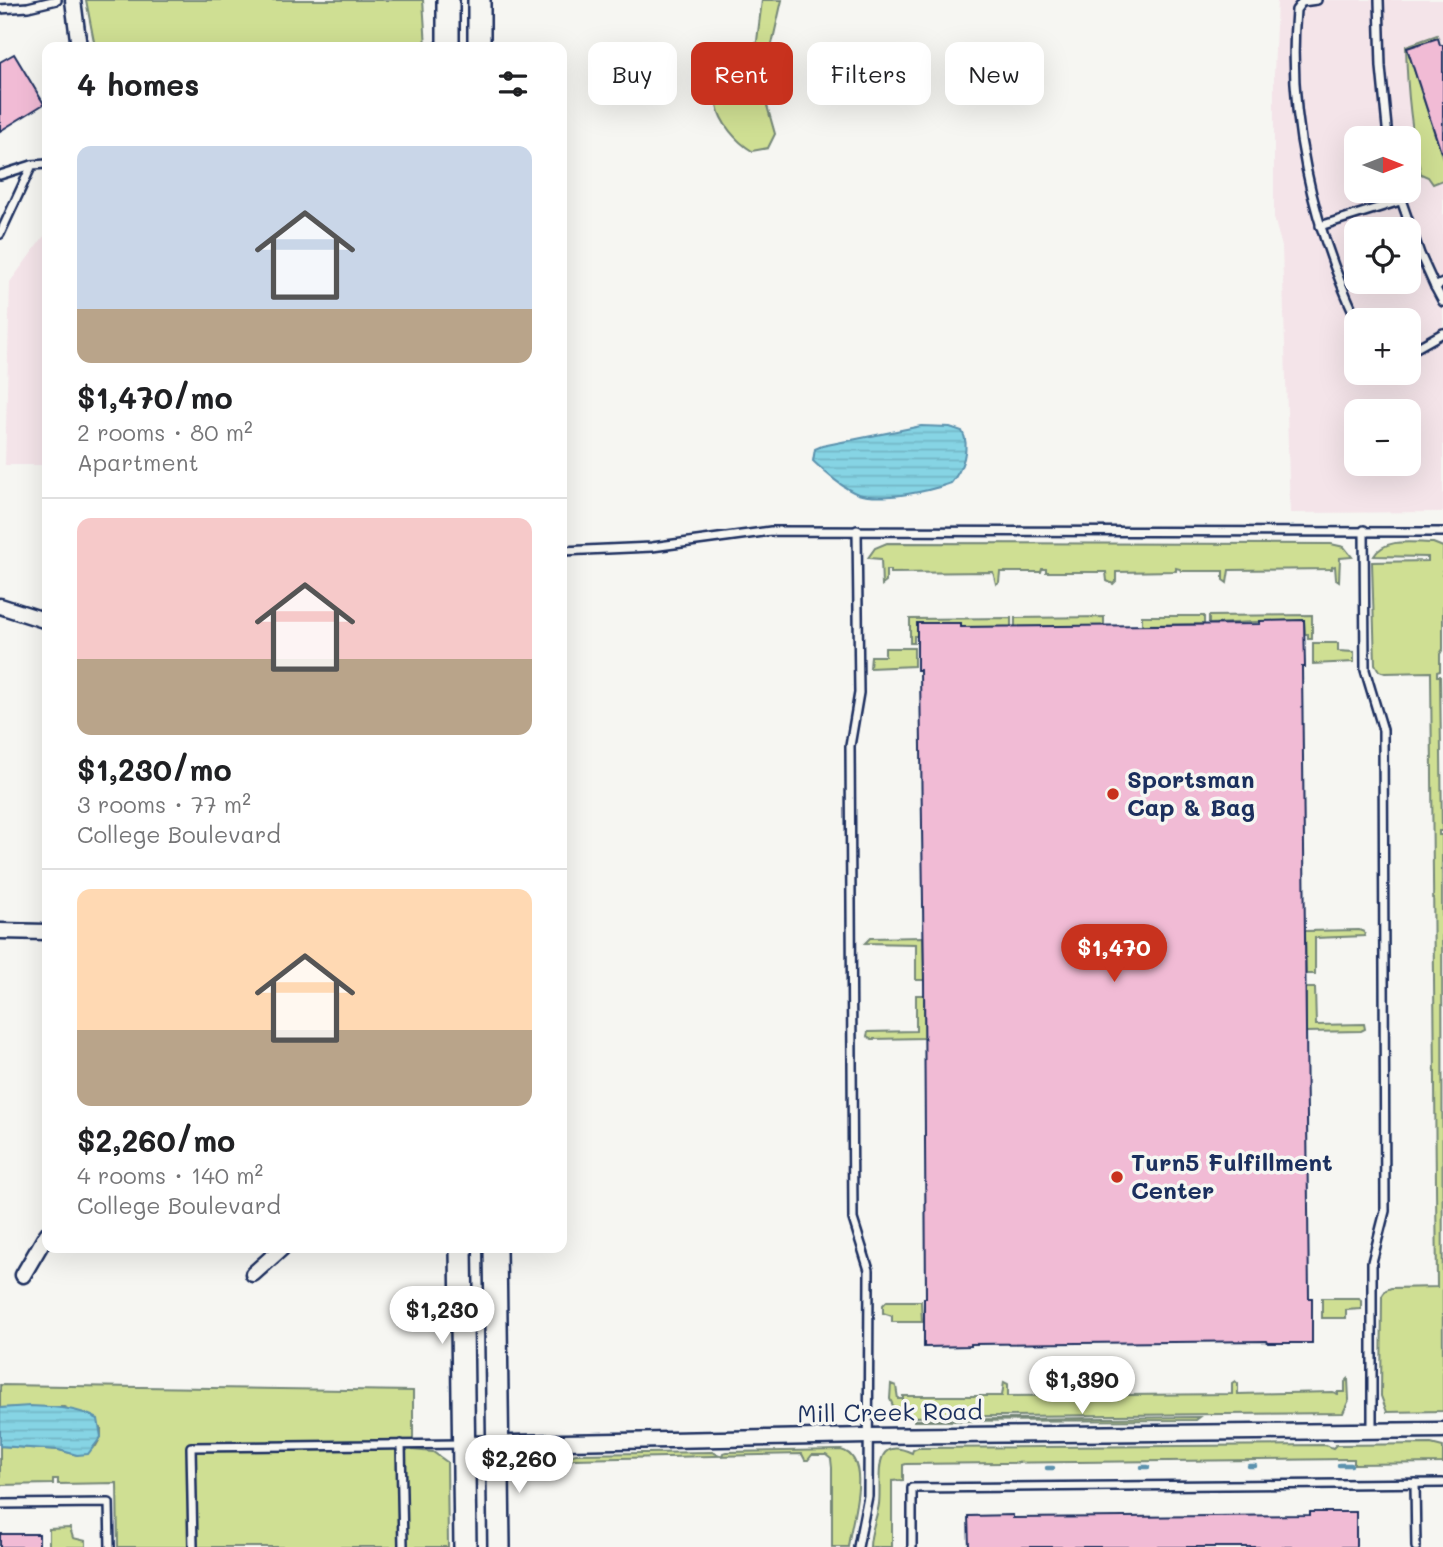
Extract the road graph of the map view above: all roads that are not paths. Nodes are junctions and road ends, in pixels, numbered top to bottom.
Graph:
1 (57, 0) edge
2 (73, 0) edge
3 (447, 0) edge
4 (478, 0) edge
5 (1317, 0) edge
6 (1379, 0) edge
7 (0, 9) edge
8 (78, 42) edge
9 (448, 42) edge
10 (479, 42) edge
11 (1387, 126) edge
12 (42, 164) edge
13 (32, 165) junction
14 (0, 175) edge
15 (1394, 203) edge
16 (1401, 203) edge
17 (1320, 226) junction
18 (0, 234) edge
19 (1439, 285) edge
20 (1443, 302) edge
21 (1351, 308) edge
22 (1443, 333) edge
23 (1421, 345) edge
24 (857, 530) junction
25 (1364, 530) junction
26 (1443, 532) edge
27 (567, 551) edge
28 (0, 606) edge
29 (42, 619) edge
30 (0, 930) edge
31 (42, 932) edge
32 (42, 1243) edge
33 (276, 1253) edge
34 (461, 1253) edge
35 (495, 1253) edge
36 (253, 1274) dead end
37 (23, 1275) dead end
38 (1372, 1430) junction
39 (1443, 1430) edge
40 (868, 1436) junction
41 (401, 1444) junction
42 (463, 1444) junction
43 (497, 1444) junction
44 (1415, 1483) junction
45 (1443, 1483) edge
46 (0, 1504) edge
47 (110, 1547) edge
48 (193, 1547) edge
49 (403, 1547) edge
50 (465, 1547) edge
51 (499, 1547) edge
52 (858, 1547) edge
53 (912, 1547) edge
54 (1416, 1547) edge

1 - 7 lane
2 - 8 street
3 - 9 main road
4 - 10 main road
5 - 17 lane
6 - 11 lane
12 - 13 lane
13 - 14 lane
13 - 18 lane
15 - 17 lane
16 - 19 lane
17 - 21 lane
19 - 20 lane
22 - 23 lane
24 - 25 lane
24 - 27 lane
24 - 40 lane
25 - 26 lane
25 - 38 lane
28 - 29 street
30 - 31 street
32 - 37 street
33 - 36 street
34 - 42 main road
35 - 43 main road
38 - 39 street, Mill Creek Road
38 - 40 street, Mill Creek Road
40 - 43 street, Mill Creek Road
40 - 52 lane
41 - 42 lane
41 - 48 lane
41 - 49 lane
42 - 43 street, Mill Creek Road
42 - 50 main road
43 - 51 main road
44 - 45 lane
44 - 53 lane
44 - 54 lane
46 - 47 lane

